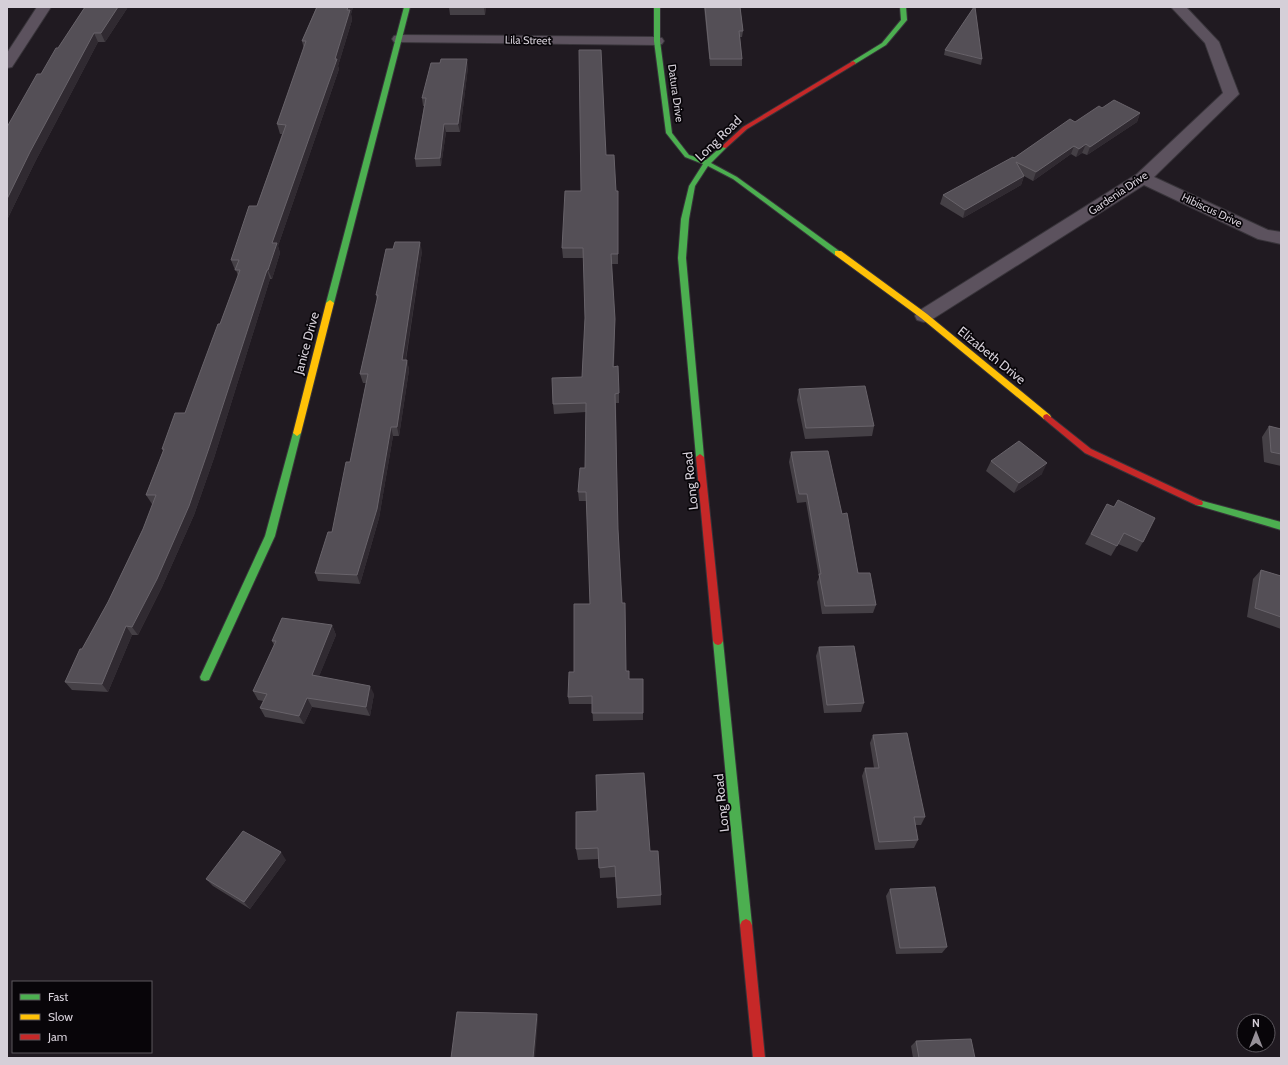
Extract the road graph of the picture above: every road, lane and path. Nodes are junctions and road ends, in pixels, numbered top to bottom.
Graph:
1 (44, 7) edge
2 (407, 7) edge
3 (657, 7) edge
4 (903, 7) edge
5 (1178, 7) edge
6 (399, 39) junction
7 (657, 41) junction
8 (7, 64) edge
9 (708, 163) junction
10 (1143, 178) junction
11 (1281, 238) edge
12 (924, 316) junction
13 (1281, 526) edge
14 (204, 677) dead end
15 (759, 1058) edge

1 - 8 street
2 - 6 street, Janice Drive
3 - 7 street, Datura Drive
4 - 9 street, Long Road
5 - 10 street, Gardenia Drive
6 - 7 street, Lila Street
6 - 14 street, Janice Drive
7 - 9 street, Datura Drive
9 - 12 street, Elizabeth Drive
9 - 15 street, Long Road
10 - 11 street, Hibiscus Drive
10 - 12 street, Gardenia Drive
12 - 13 street, Elizabeth Drive

